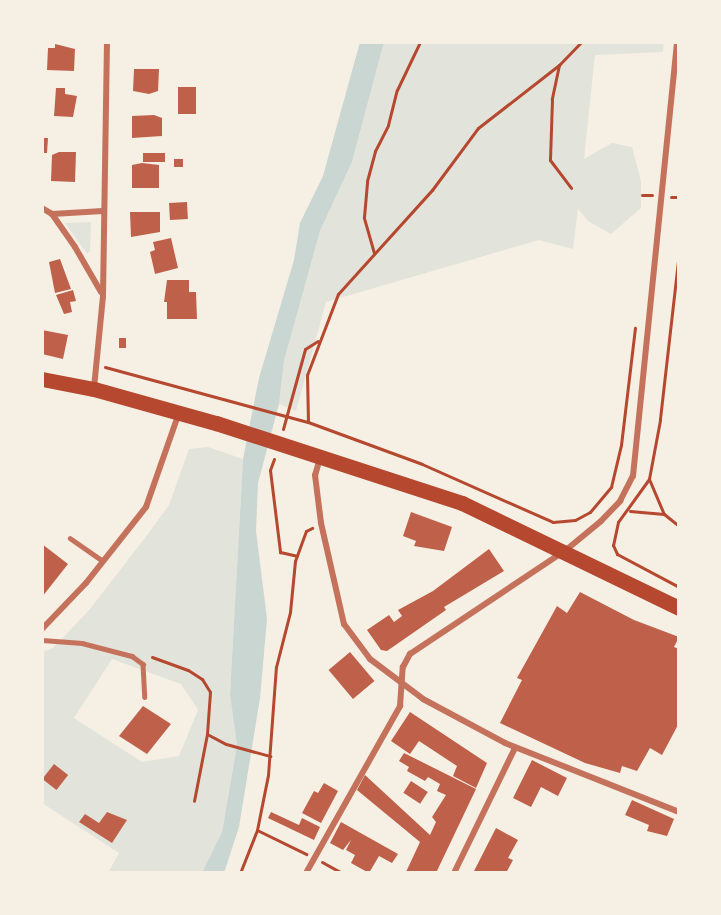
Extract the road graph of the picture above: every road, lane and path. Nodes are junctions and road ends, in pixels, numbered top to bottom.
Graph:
1 (106, 42) edge
2 (420, 42) edge
3 (581, 42) edge
4 (677, 42) edge
5 (559, 65) junction
6 (571, 188) dead end
7 (42, 208) edge
8 (103, 211) junction
9 (52, 214) junction
10 (679, 252) edge
11 (374, 254) junction
12 (103, 296) junction
13 (651, 309) junction
14 (320, 340) junction
15 (95, 365) junction
16 (42, 379) edge
17 (94, 389) junction
18 (291, 403) dead end
19 (179, 412) junction
20 (306, 422) junction
21 (320, 457) junction
22 (270, 470) dead end
23 (630, 511) dead end
24 (664, 514) junction
25 (321, 523) junction
26 (679, 526) edge
27 (615, 533) dead end
28 (70, 538) dead end
29 (566, 550) junction
30 (297, 556) junction
31 (103, 561) junction
32 (679, 587) edge
33 (679, 608) edge
34 (42, 629) edge
35 (42, 640) edge
36 (132, 656) junction
37 (400, 685) junction
38 (145, 697) dead end
39 (207, 735) junction
40 (515, 747) junction
41 (270, 756) junction
42 (194, 801) dead end
43 (679, 812) edge
44 (257, 830) junction
45 (315, 858) junction
46 (240, 873) edge
47 (306, 873) edge
48 (342, 873) edge
49 (454, 873) edge

1 - 8 street
2 - 11 path
3 - 5 path
4 - 13 street
5 - 6 path
5 - 11 path
7 - 9 street
8 - 9 street
8 - 12 street
9 - 12 street
10 - 24 path
11 - 14 path
12 - 15 street
13 - 20 path
13 - 29 street
14 - 18 path
14 - 20 path
15 - 17 street
15 - 20 path
16 - 17 main road
17 - 19 main road
19 - 21 main road
19 - 31 street
21 - 25 street
21 - 29 main road
22 - 30 path
23 - 24 path
24 - 26 path
25 - 30 path
25 - 37 street
27 - 32 path
28 - 31 lane
29 - 33 main road
29 - 37 street
30 - 41 path
31 - 34 street
35 - 36 lane
36 - 38 lane
36 - 39 path
37 - 40 street
37 - 45 street
39 - 41 path
39 - 42 path
40 - 43 street
40 - 49 street
41 - 44 path
44 - 45 path
44 - 46 path
45 - 47 street
45 - 48 path

